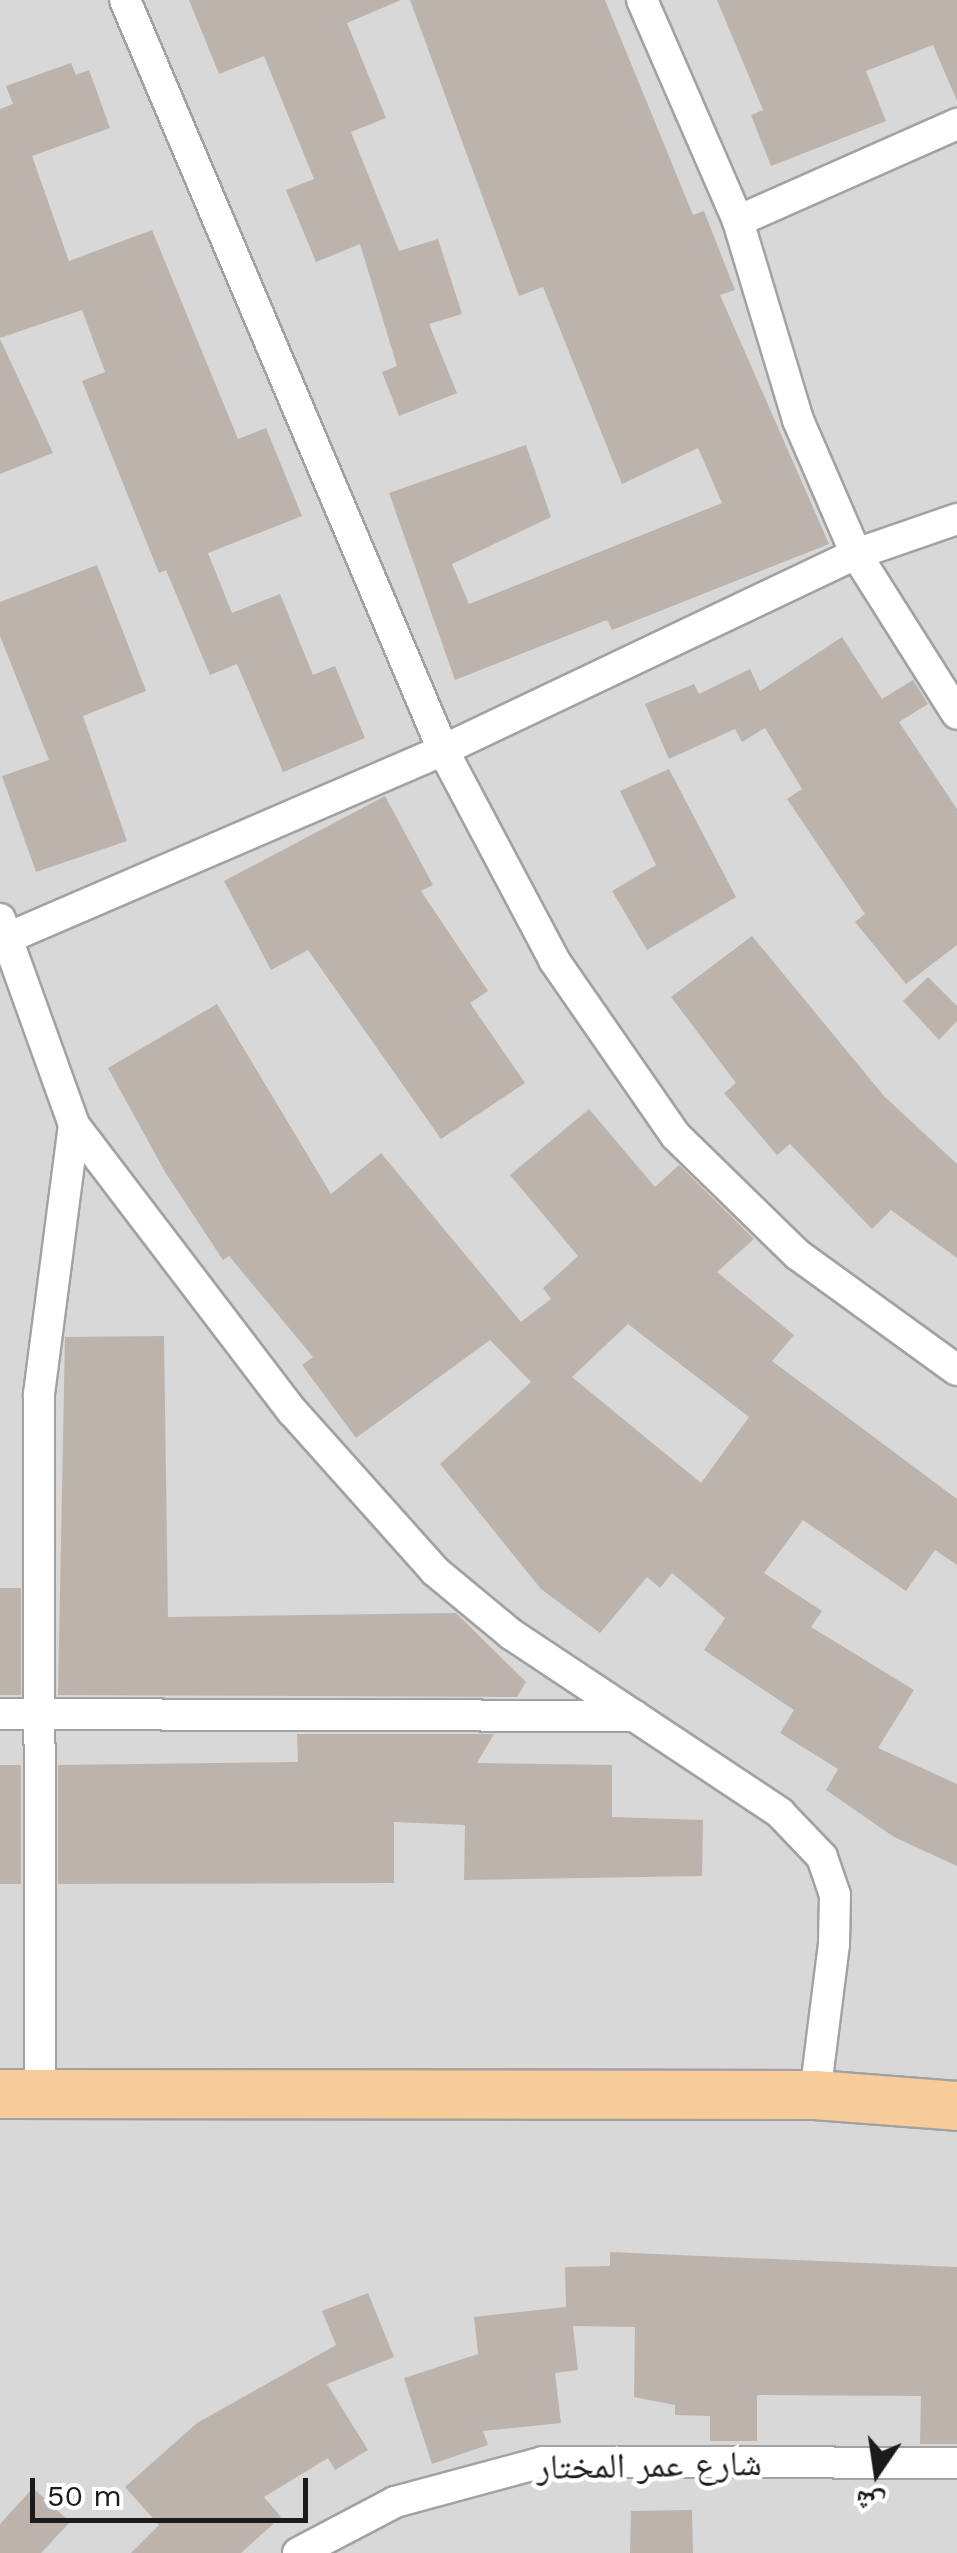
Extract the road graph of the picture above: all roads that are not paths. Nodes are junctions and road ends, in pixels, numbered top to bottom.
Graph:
1 (125, 0) edge
2 (642, 0) edge
3 (957, 124) edge
4 (738, 220) junction
5 (957, 518) edge
6 (856, 554) junction
7 (957, 714) edge
8 (443, 750) junction
9 (6, 928) edge
10 (74, 1126) junction
11 (957, 1370) edge
12 (0, 1714) edge
13 (44, 1714) junction
14 (636, 1716) junction
15 (20, 2095) edge
16 (815, 2095) junction
17 (957, 2106) edge
18 (957, 2463) edge
19 (298, 2553) edge

1 - 8 street
2 - 4 street
3 - 4 street
4 - 6 street
5 - 6 street
6 - 7 street
6 - 8 street
8 - 9 street
8 - 11 street
9 - 10 street
10 - 13 street
10 - 14 street
12 - 13 street
13 - 14 street
13 - 15 street
14 - 16 street
15 - 16 main road
16 - 17 main road
18 - 19 street, شارع عمر المختار

